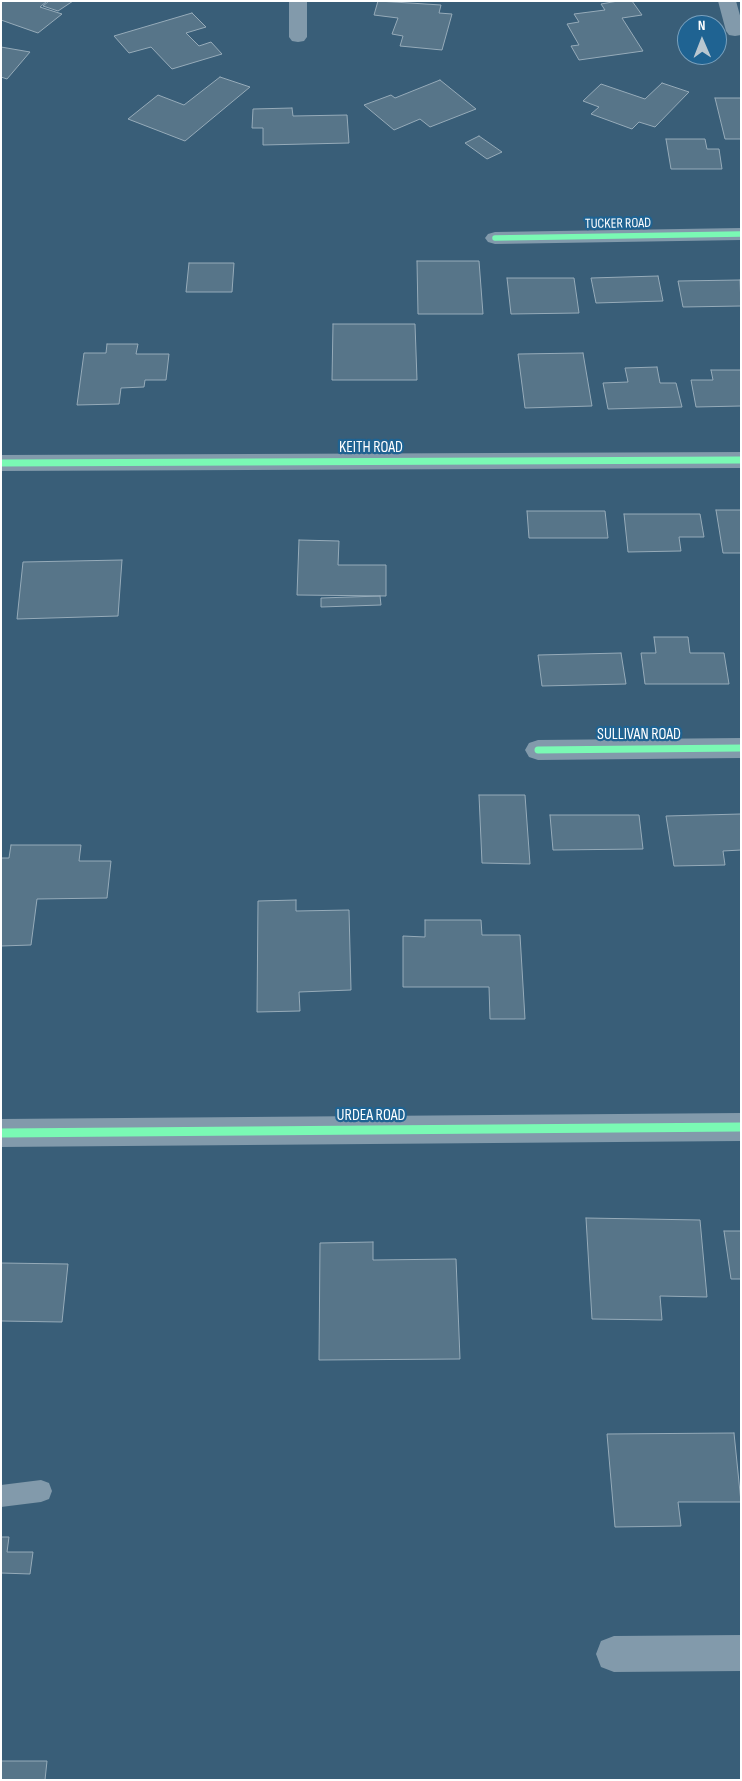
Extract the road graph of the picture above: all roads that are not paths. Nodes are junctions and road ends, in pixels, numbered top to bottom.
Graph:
1 (298, 1) edge
2 (727, 1) edge
3 (735, 31) dead end
4 (298, 36) dead end
5 (741, 234) edge
6 (495, 238) dead end
7 (741, 460) edge
8 (1, 463) edge
9 (741, 748) edge
10 (538, 750) dead end
11 (741, 1127) edge
12 (1, 1133) edge
13 (41, 1491) dead end
14 (1, 1496) edge
15 (741, 1653) edge
16 (614, 1654) dead end

1 - 4 street
2 - 3 street
5 - 6 street, TUCKER ROAD
7 - 8 street, KEITH ROAD
9 - 10 street, SULLIVAN ROAD
11 - 12 street, URDEA ROAD
13 - 14 lane
15 - 16 street

